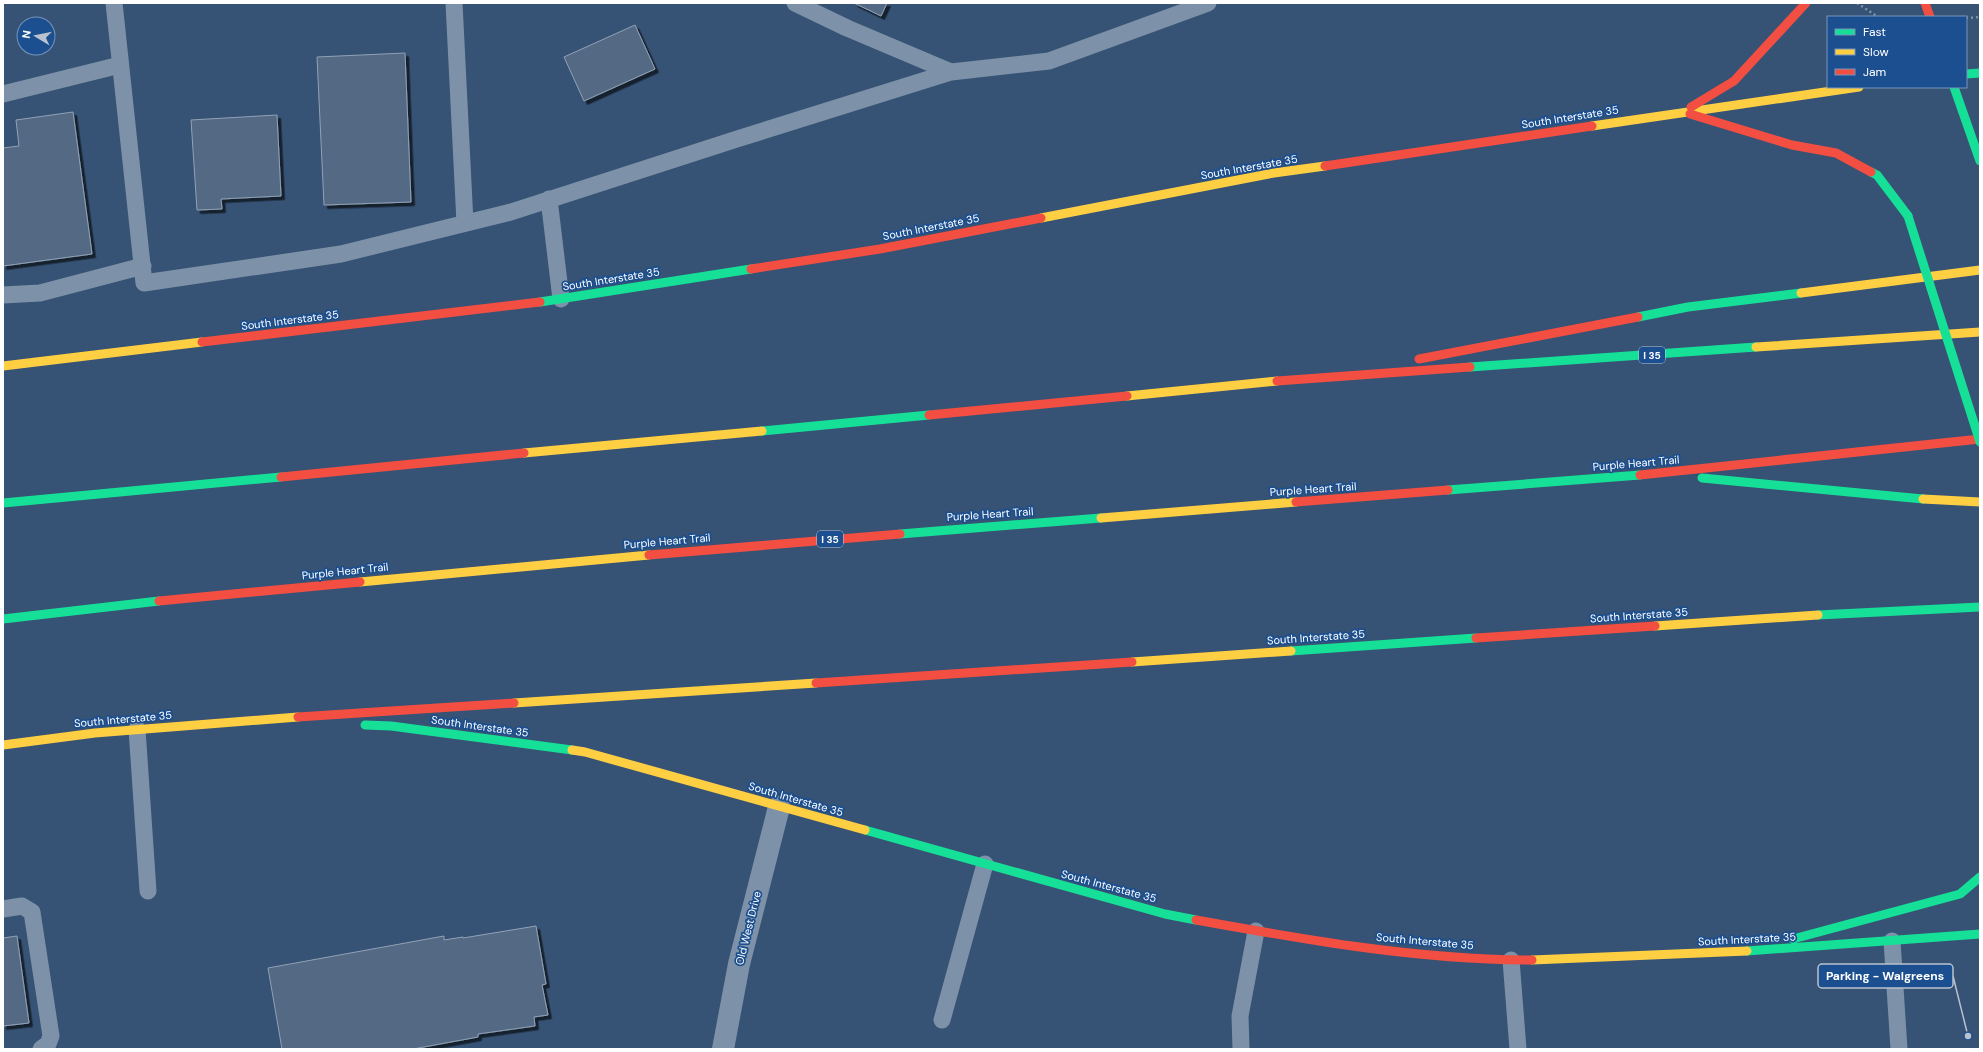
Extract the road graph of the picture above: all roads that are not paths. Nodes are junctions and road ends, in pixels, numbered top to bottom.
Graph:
1 (114, 3) edge
2 (454, 3) edge
3 (795, 3) edge
4 (1208, 3) edge
5 (1806, 3) edge
6 (1925, 3) edge
7 (1930, 16) edge
8 (120, 65) junction
9 (950, 72) junction
10 (1980, 73) edge
11 (1967, 74) edge
12 (1852, 88) edge
13 (1954, 88) edge
14 (7, 93) edge
15 (1684, 112) junction
16 (1980, 161) edge
17 (549, 199) junction
18 (465, 223) junction
19 (143, 266) junction
20 (1980, 270) edge
21 (3, 295) edge
22 (561, 299) junction
23 (1980, 332) edge
24 (3, 366) edge
25 (1324, 377) junction
26 (1980, 439) edge
27 (1980, 442) edge
28 (1657, 474) junction
29 (3, 502) edge
30 (1980, 502) edge
31 (1980, 607) edge
32 (3, 619) edge
33 (246, 721) junction
34 (337, 724) dead end
35 (353, 724) dead end
36 (137, 729) junction
37 (3, 745) edge
38 (779, 807) junction
39 (985, 864) junction
40 (1980, 876) edge
41 (148, 891) dead end
42 (3, 909) edge
43 (1256, 931) junction
44 (1980, 934) edge
45 (1892, 941) junction
46 (1742, 952) junction
47 (1511, 960) junction
48 (942, 1020) dead end
49 (41, 1049) edge
50 (723, 1049) edge
51 (1241, 1049) edge
52 (1518, 1049) edge
53 (1899, 1049) edge

1 - 8 lane
2 - 18 lane
3 - 9 lane
4 - 9 lane
5 - 15 main road
6 - 7 main road
8 - 14 lane
8 - 19 lane
9 - 17 lane
10 - 11 main road
12 - 15 main road, South Interstate 35
13 - 16 main road
15 - 22 main road, South Interstate 35
15 - 27 main road, bridge
17 - 18 lane
17 - 22 lane
18 - 19 lane
19 - 21 lane
20 - 25 main road
22 - 24 main road, South Interstate 35
23 - 25 main road, I 35
25 - 29 main road, I 35
26 - 28 main road, Purple Heart Trail / I 35
28 - 30 main road
28 - 32 main road, Purple Heart Trail / I 35
31 - 33 main road, South Interstate 35
33 - 34 main road, South Interstate 35
33 - 36 main road, South Interstate 35
35 - 38 main road, South Interstate 35
36 - 37 main road, South Interstate 35
36 - 41 lane
38 - 39 main road, South Interstate 35
38 - 50 street, Old West Drive
39 - 43 main road, South Interstate 35
39 - 48 lane
40 - 46 main road
42 - 49 lane
43 - 47 main road, South Interstate 35
43 - 51 lane
44 - 45 main road, South Interstate 35
45 - 46 main road, South Interstate 35
45 - 53 lane
46 - 47 main road, South Interstate 35
47 - 52 lane

